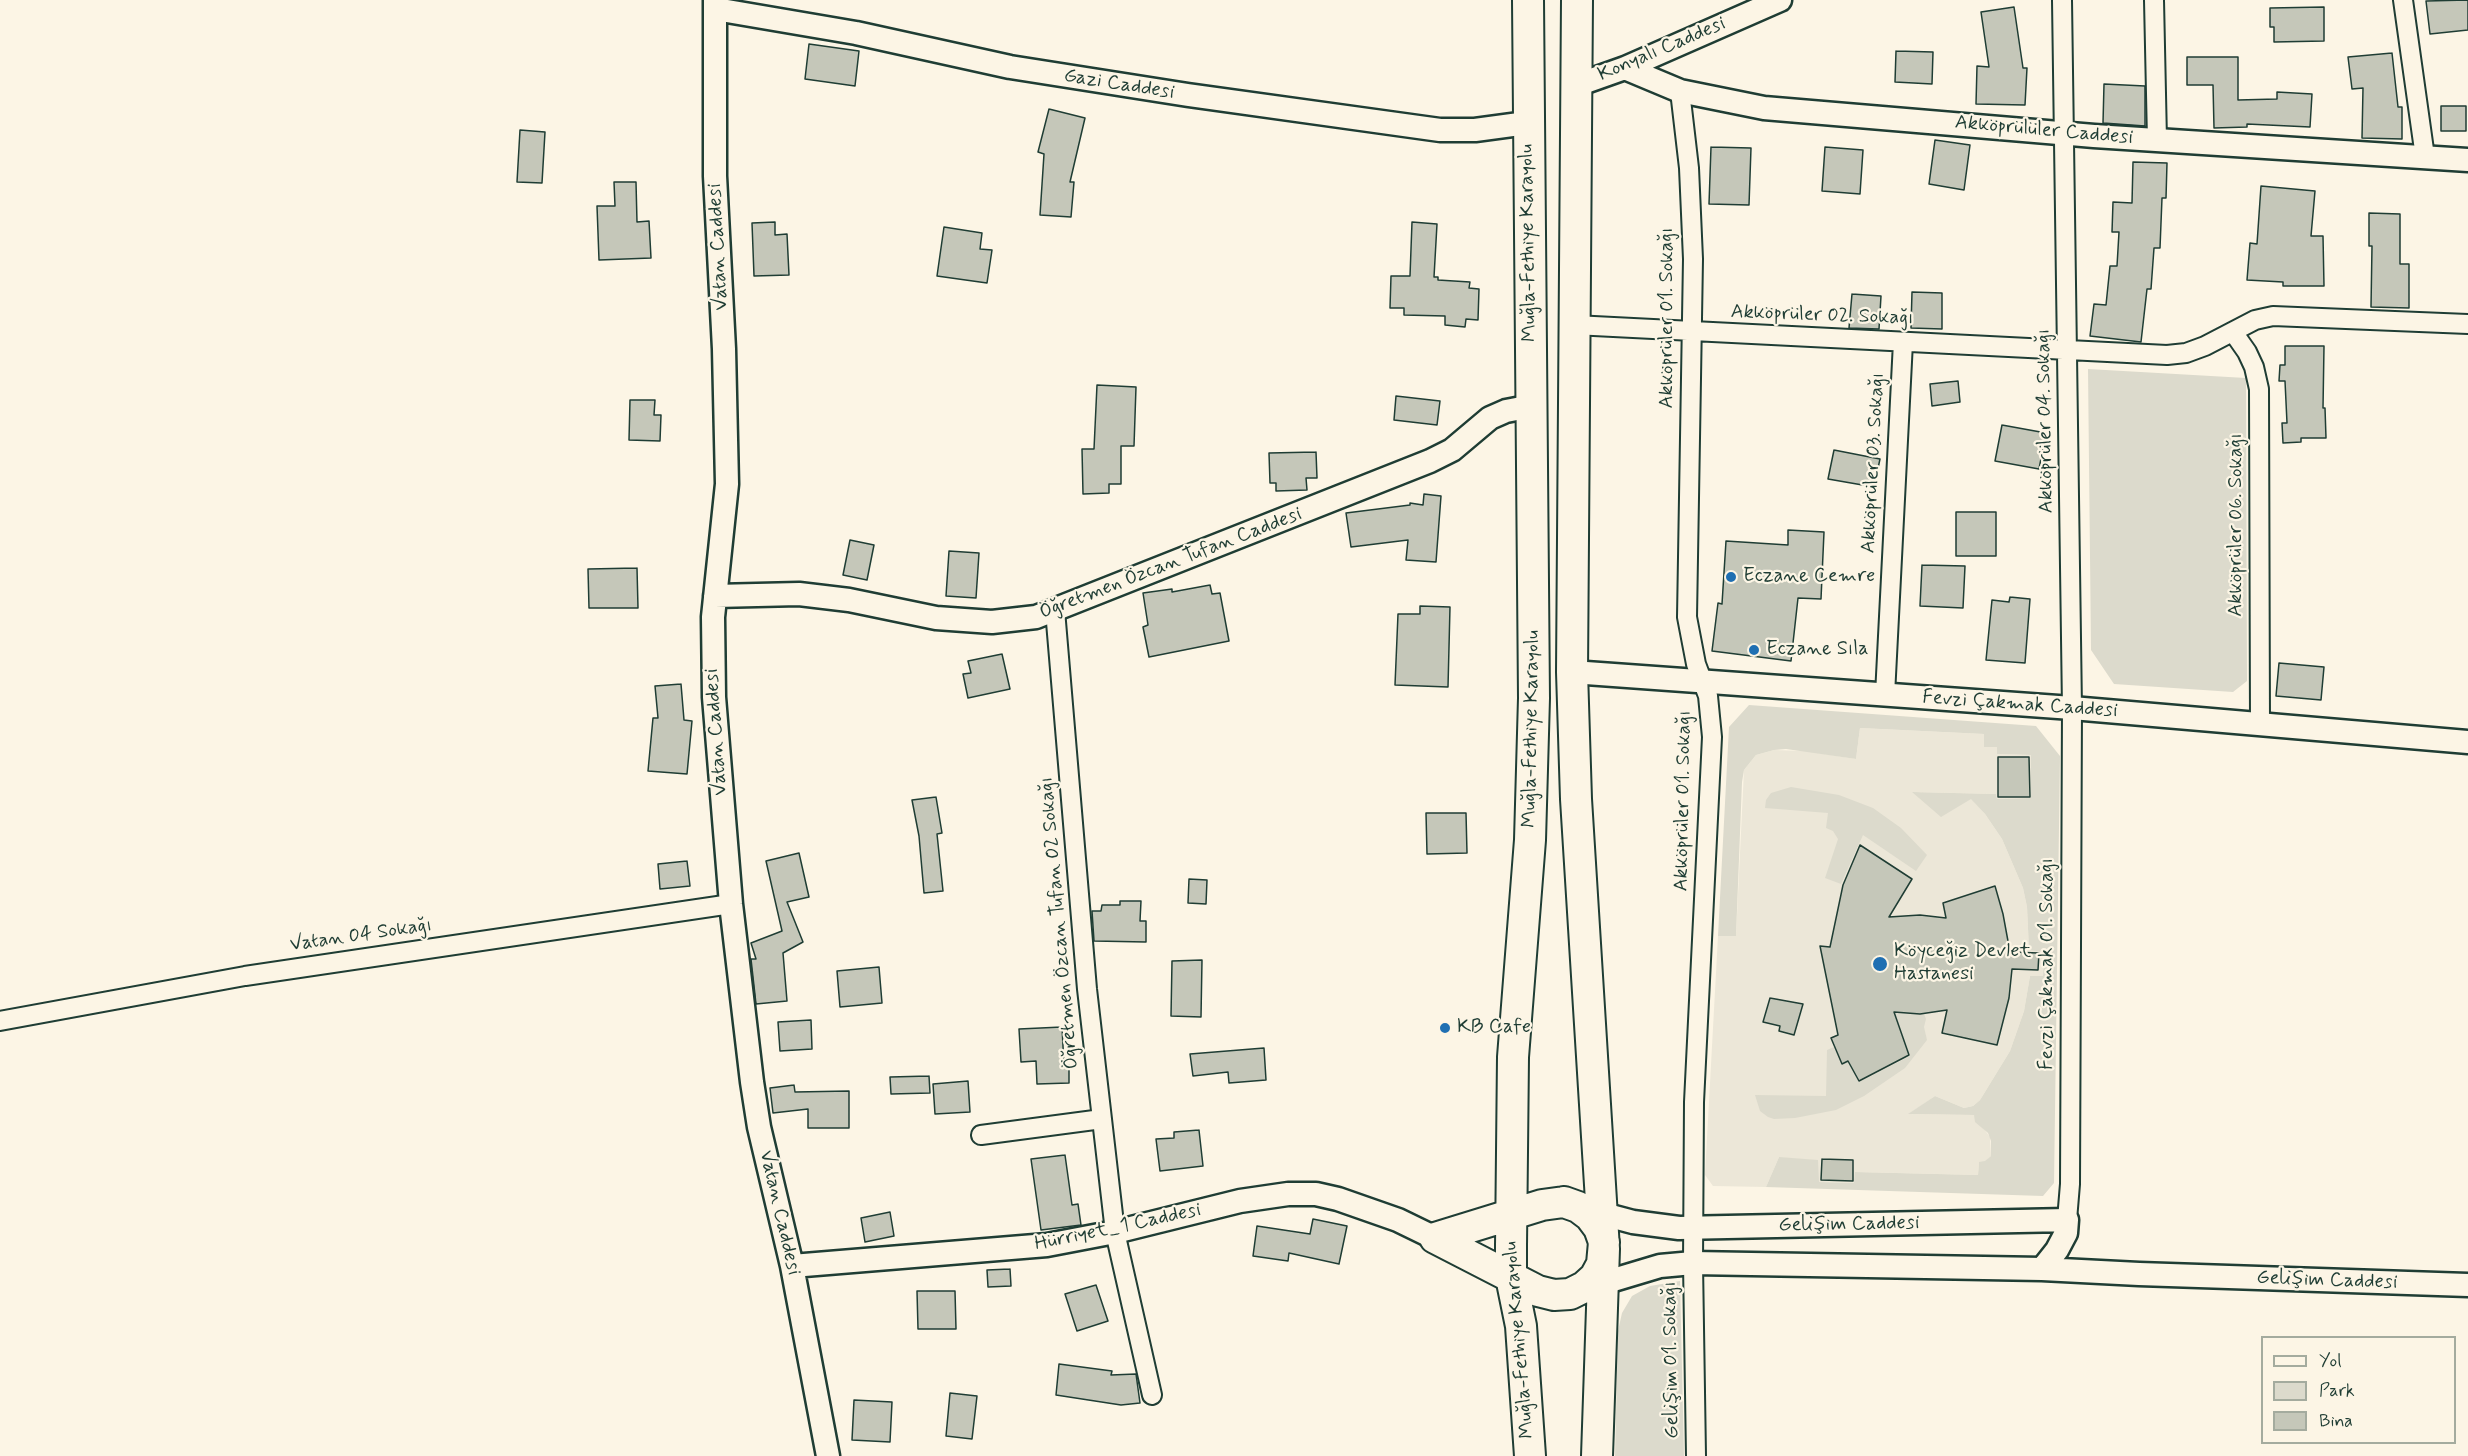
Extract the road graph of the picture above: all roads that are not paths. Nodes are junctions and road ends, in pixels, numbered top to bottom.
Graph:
1 (1528, 0) edge
2 (1577, 0) edge
3 (1780, 0) edge
4 (2062, 0) edge
5 (2154, 0) edge
6 (2403, 0) edge
7 (715, 4) edge
8 (1625, 68) junction
9 (1577, 85) junction
10 (1680, 90) junction
11 (1527, 123) junction
12 (2062, 133) junction
13 (2157, 140) junction
14 (2424, 158) junction
15 (2468, 160) edge
16 (2468, 324) edge
17 (1574, 326) junction
18 (2233, 332) junction
19 (1692, 333) junction
20 (1903, 342) junction
21 (2068, 349) junction
22 (1532, 406) junction
23 (715, 597) junction
24 (1055, 610) junction
25 (1572, 672) junction
26 (1703, 682) junction
27 (1885, 695) junction
28 (2072, 708) junction
29 (2260, 724) junction
30 (2468, 742) edge
31 (731, 904) junction
32 (0, 1021) edge
33 (1102, 1119) junction
34 (981, 1135) dead end
35 (1590, 1210) junction
36 (1523, 1211) junction
37 (2067, 1220) junction
38 (1693, 1228) junction
39 (1115, 1232) junction
40 (1435, 1238) junction
41 (1693, 1263) junction
42 (792, 1266) junction
43 (2042, 1269) junction
44 (1521, 1282) junction
45 (2468, 1285) edge
46 (1590, 1287) junction
47 (1152, 1395) dead end
48 (828, 1456) edge
49 (1530, 1456) edge
50 (1597, 1456) edge
51 (1696, 1456) edge

1 - 11 highway, Muğla-Fethiye Karayolu
2 - 9 highway, Muğla-Fethiye Karayolu
3 - 8 street, Konyalı Caddesi
4 - 12 street, Akköprüler 04. Sokağı
5 - 13 street
6 - 14 street
7 - 11 street, Gazi Caddesi
7 - 23 street, Vatan Caddesi
8 - 9 street, Konyalı Caddesi
8 - 10 street, Akköprülüler Caddesi
9 - 17 highway, Muğla-Fethiye Karayolu
10 - 12 street, Akköprülüler Caddesi
10 - 19 street, Akköprüler 01. Sokağı
11 - 22 highway, Muğla-Fethiye Karayolu
12 - 13 street, Akköprülüler Caddesi
12 - 21 street, Akköprüler 04. Sokağı
13 - 14 street, Akköprülüler Caddesi
14 - 15 street, Akköprülüler Caddesi
16 - 18 street, Akköprüler 02. Sokağı
17 - 19 street, Akköprüler 02. Sokağı
17 - 25 highway, Muğla-Fethiye Karayolu
18 - 21 street, Akköprüler 02. Sokağı
18 - 29 street, Akköprüler 06. Sokağı
19 - 20 street, Akköprüler 02. Sokağı
19 - 26 street, Akköprüler 01. Sokağı
20 - 21 street, Akköprüler 02. Sokağı
20 - 27 street, Akköprüler 03. Sokağı
21 - 28 street, Akköprüler 04. Sokağı
22 - 24 street, Öğretmen Özcan Tufan Caddesi
22 - 36 highway, Muğla-Fethiye Karayolu
23 - 24 street, Öğretmen Özcan Tufan Caddesi
23 - 31 street, Vatan Caddesi
24 - 33 street, Öğretmen Özcan Tufan 02 Sokağı
25 - 26 street, Fevzi Çakmak Caddesi
25 - 35 highway, Muğla-Fethiye Karayolu
26 - 27 street, Fevzi Çakmak Caddesi
26 - 38 street, Akköprüler 01. Sokağı
27 - 28 street, Fevzi Çakmak Caddesi
28 - 29 street, Fevzi Çakmak Caddesi
28 - 37 street, Fevzi Çakmak 01. Sokağı
29 - 30 street, Fevzi Çakmak Caddesi
31 - 32 street, Vatan 04 Sokağı
31 - 42 street, Vatan Caddesi
33 - 34 street
33 - 39 street, Öğretmen Özcan Tufan 02 Sokağı
35 - 36 highway
35 - 38 street, Gelişim Caddesi
35 - 46 highway, Muğla-Fethiye Karayolu
36 - 40 highway
36 - 44 highway, Muğla-Fethiye Karayolu
37 - 38 street, Gelişim Caddesi
37 - 43 street
38 - 41 street, Akköprüler 01. Sokağı
39 - 40 street, Hürriyet_1 Caddesi
39 - 42 street, Hürriyet_1 Caddesi
39 - 47 street, Öğretmen Özcan Tufan 02 Sokağı
40 - 44 highway
41 - 43 street, Gelişim Caddesi
41 - 46 street, Gelişim Caddesi
41 - 51 street, Gelişim 01. Sokağı
42 - 48 street, Vatan Caddesi
43 - 45 street, Gelişim Caddesi
44 - 46 highway
44 - 49 highway, Muğla-Fethiye Karayolu
46 - 50 highway, Muğla-Fethiye Karayolu

